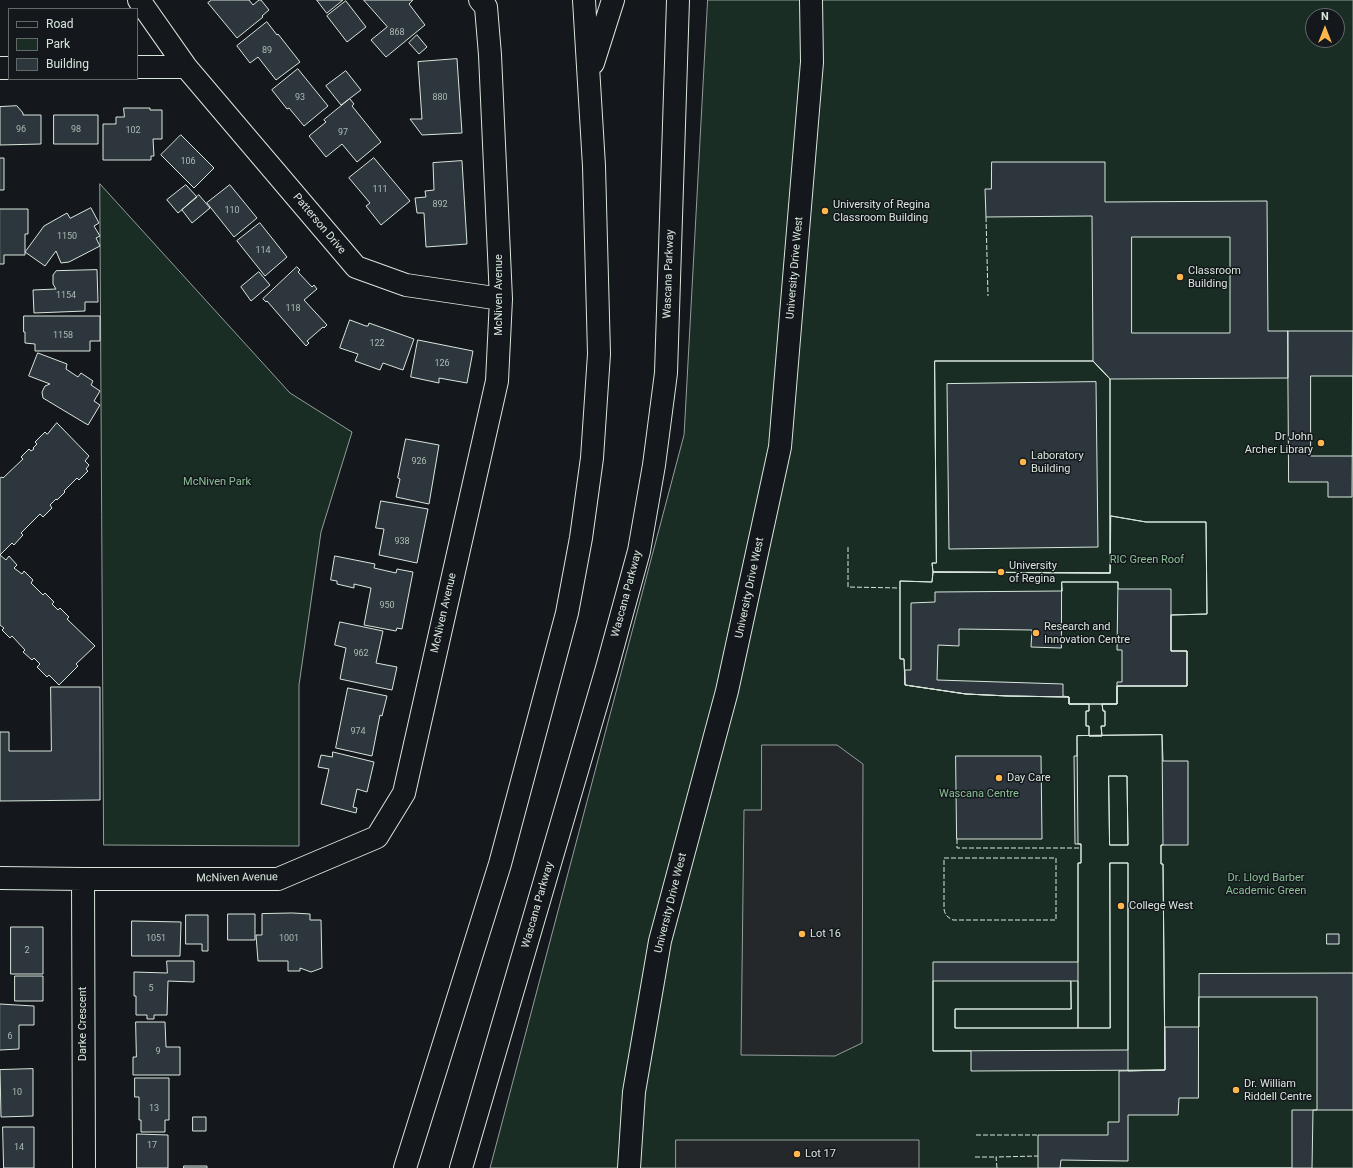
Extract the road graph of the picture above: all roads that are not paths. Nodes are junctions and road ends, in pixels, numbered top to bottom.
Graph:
1 (138, 0) edge
2 (480, 0) edge
3 (584, 0) edge
4 (614, 0) edge
5 (678, 0) edge
6 (811, 0) edge
7 (138, 67) edge
8 (186, 67) junction
9 (589, 75) junction
10 (501, 298) junction
11 (0, 878) edge
12 (83, 880) junction
13 (84, 1168) edge
14 (405, 1168) edge
15 (461, 1168) edge
16 (629, 1168) edge

1 - 8 street, Patterson Drive
2 - 10 street, McNiven Avenue
3 - 9 street
4 - 9 street
5 - 15 street, Wascana Parkway
6 - 16 street, University Drive West
7 - 8 street
8 - 10 street, Patterson Drive
9 - 14 street
10 - 12 street, McNiven Avenue
11 - 12 street, McNiven Avenue
12 - 13 street, Darke Crescent

